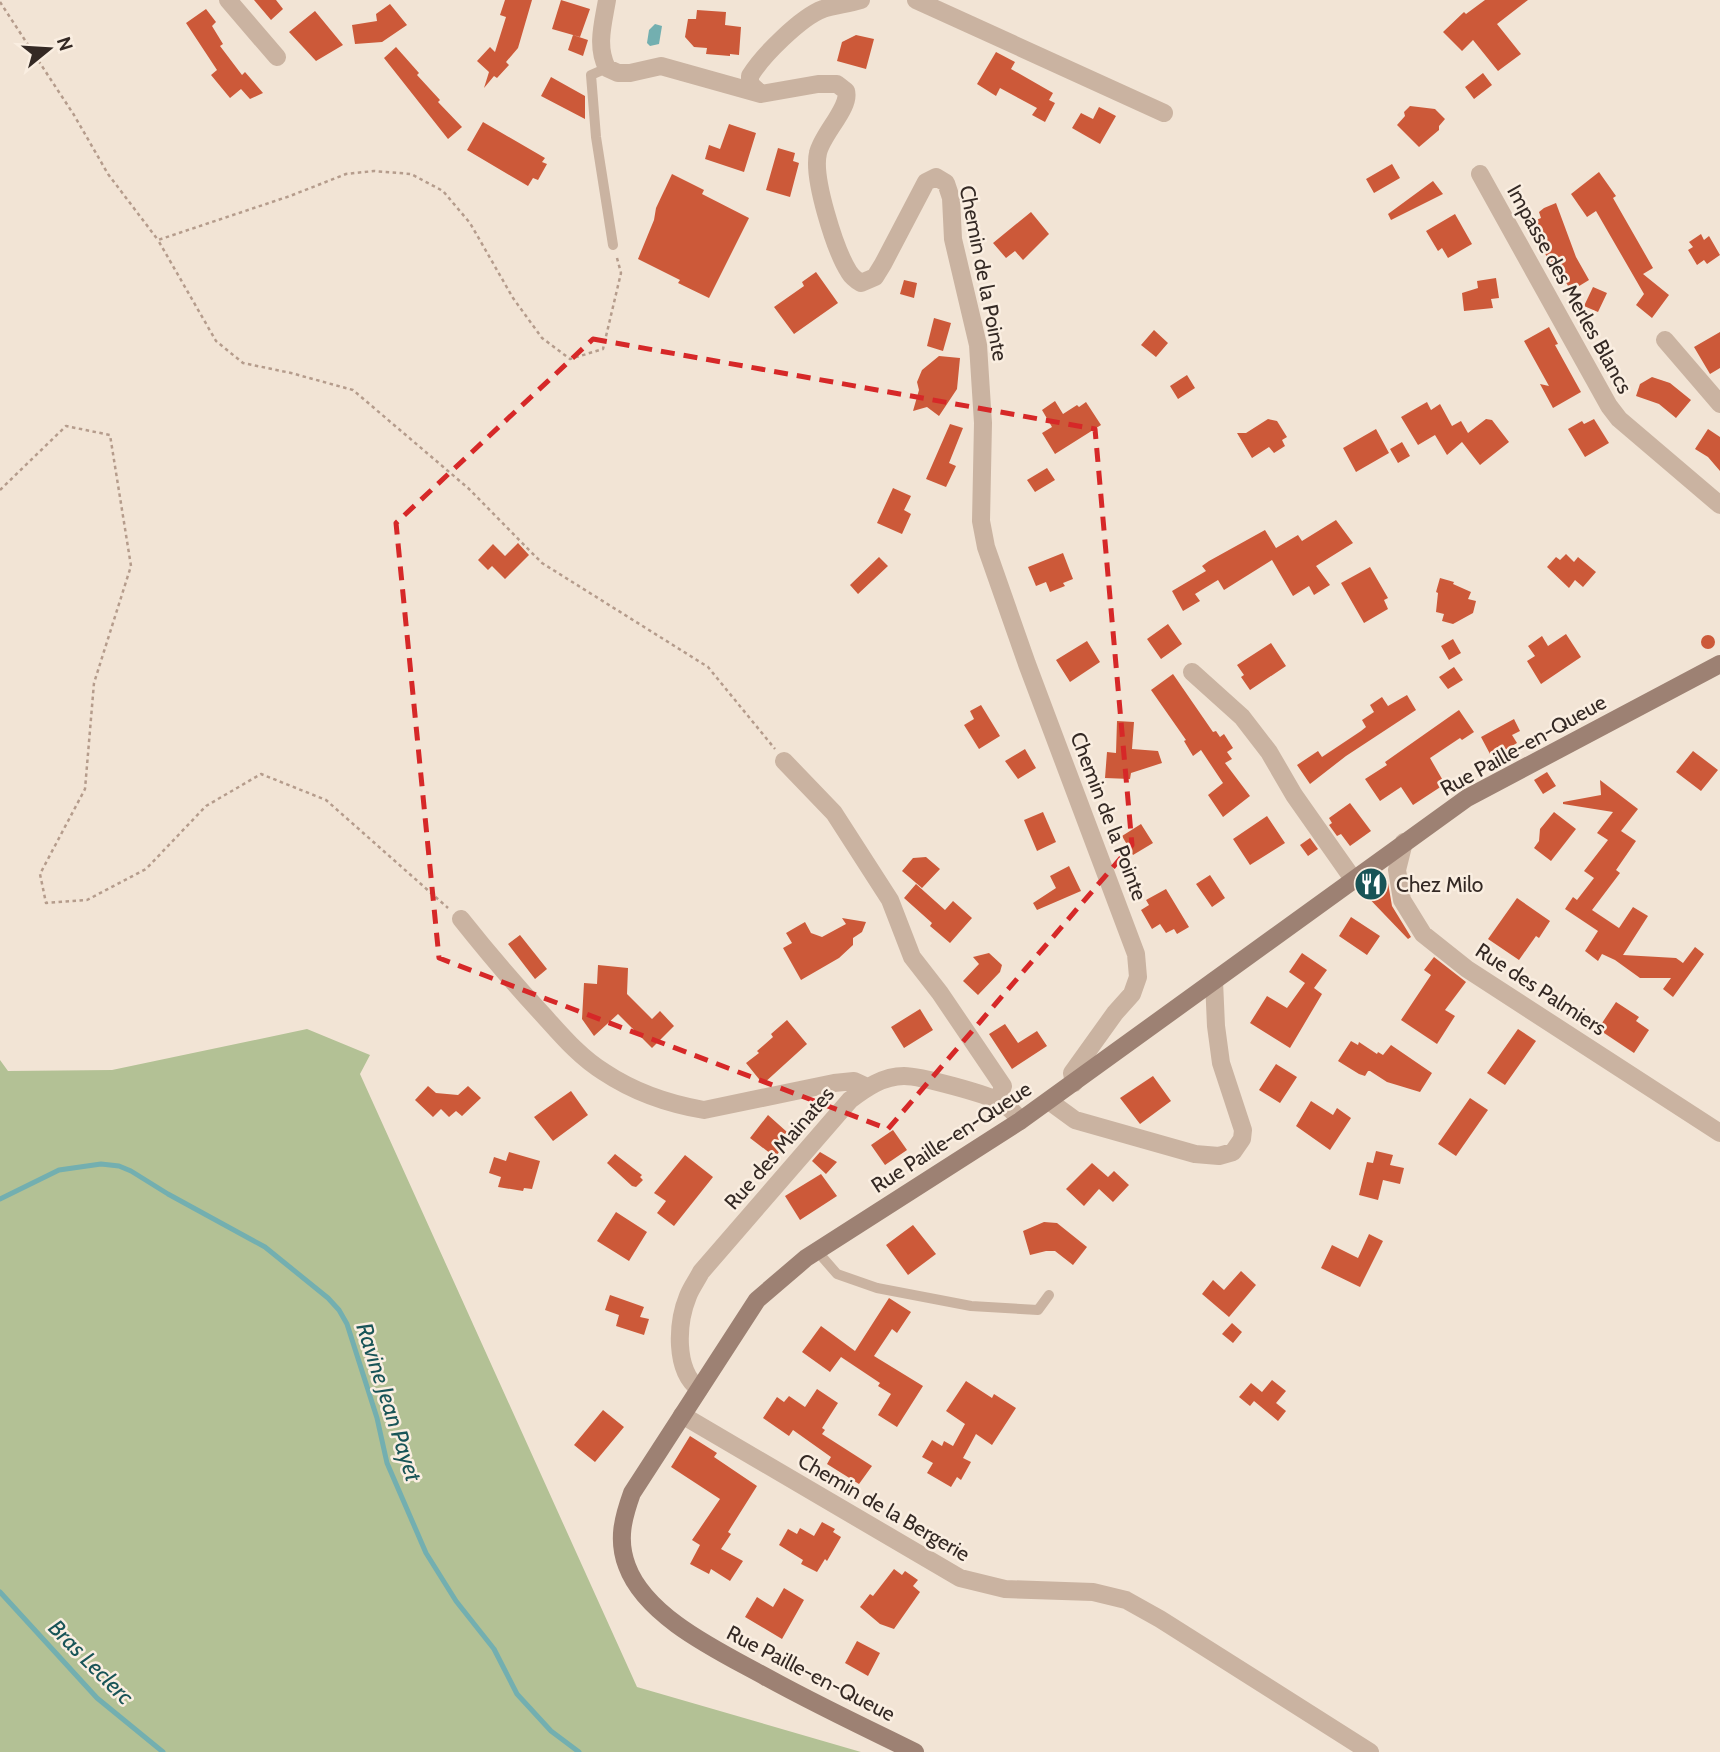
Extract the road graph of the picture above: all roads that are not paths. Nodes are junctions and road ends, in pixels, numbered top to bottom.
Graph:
1 (228, 0) edge
2 (607, 0) edge
3 (861, 0) edge
4 (916, 0) edge
5 (277, 57) dead end
6 (607, 68) junction
7 (761, 94) junction
8 (1164, 113) dead end
9 (1480, 174) dead end
10 (613, 245) road end
11 (1665, 340) dead end
12 (1720, 404) edge
13 (1720, 505) edge
14 (1720, 664) edge
15 (1192, 672) dead end
16 (784, 761) road end
17 (1404, 842) junction
18 (1353, 879) junction
19 (461, 919) road end
20 (1214, 981) junction
21 (1074, 1083) junction
22 (867, 1087) junction
23 (998, 1101) junction
24 (1049, 1101) junction
25 (1020, 1121) junction
26 (1720, 1133) edge
27 (817, 1251) junction
28 (1049, 1295) dead end
29 (699, 1389) junction
30 (682, 1415) junction
31 (915, 1752) edge
32 (1370, 1752) edge

1 - 5 street
2 - 6 street
3 - 7 street
4 - 8 street
6 - 7 street, Chemin de la Pointe
6 - 10 lane
7 - 21 street, Chemin de la Pointe
9 - 13 street, Impasse des Merles Blancs
11 - 12 street
14 - 17 main road, Rue Paille-en-Queue
15 - 18 street
16 - 23 street
17 - 18 main road, Rue Paille-en-Queue
17 - 26 street, Rue des Palmiers
18 - 20 main road, Rue Paille-en-Queue
19 - 22 street
20 - 21 main road, Rue Paille-en-Queue
20 - 24 street
21 - 24 main road, Rue Paille-en-Queue
22 - 23 street, Rue des Mainates
22 - 29 street, Rue des Mainates
23 - 25 street, Rue des Mainates
24 - 25 main road, Rue Paille-en-Queue
25 - 27 main road, Rue Paille-en-Queue
27 - 28 lane
27 - 29 main road, Rue Paille-en-Queue
29 - 30 main road, Rue Paille-en-Queue
30 - 31 main road, Rue Paille-en-Queue
30 - 32 street, Chemin de la Bergerie

